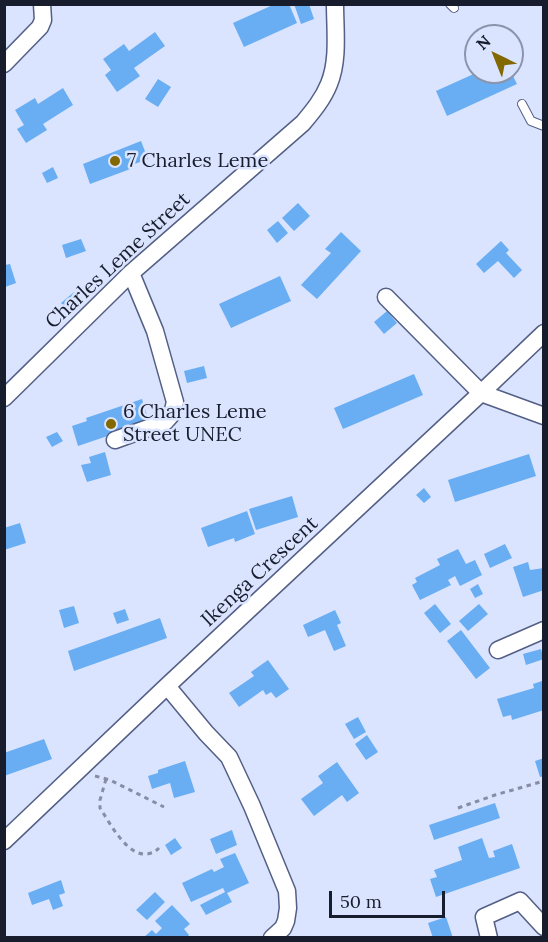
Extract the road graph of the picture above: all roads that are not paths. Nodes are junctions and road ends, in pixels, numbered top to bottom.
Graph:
1 (42, 4) edge
2 (335, 4) edge
3 (4, 64) edge
4 (522, 104) dead end
5 (543, 126) edge
6 (131, 273) junction
7 (386, 297) dead end
8 (543, 333) edge
9 (481, 393) junction
10 (4, 398) edge
11 (543, 416) edge
12 (115, 440) dead end
13 (543, 630) edge
14 (498, 650) dead end
15 (167, 686) junction
16 (4, 841) edge
17 (543, 927) edge
18 (272, 938) edge
19 (489, 938) edge

1 - 3 street
2 - 6 street, Charles Leme Street
4 - 5 lane
6 - 10 street, Charles Leme Street
6 - 12 street
7 - 9 street
8 - 9 street, Ikenga Crescent
9 - 11 street
9 - 15 street, Ikenga Crescent
13 - 14 street
15 - 16 street, Ikenga Crescent
15 - 18 street
17 - 19 street

